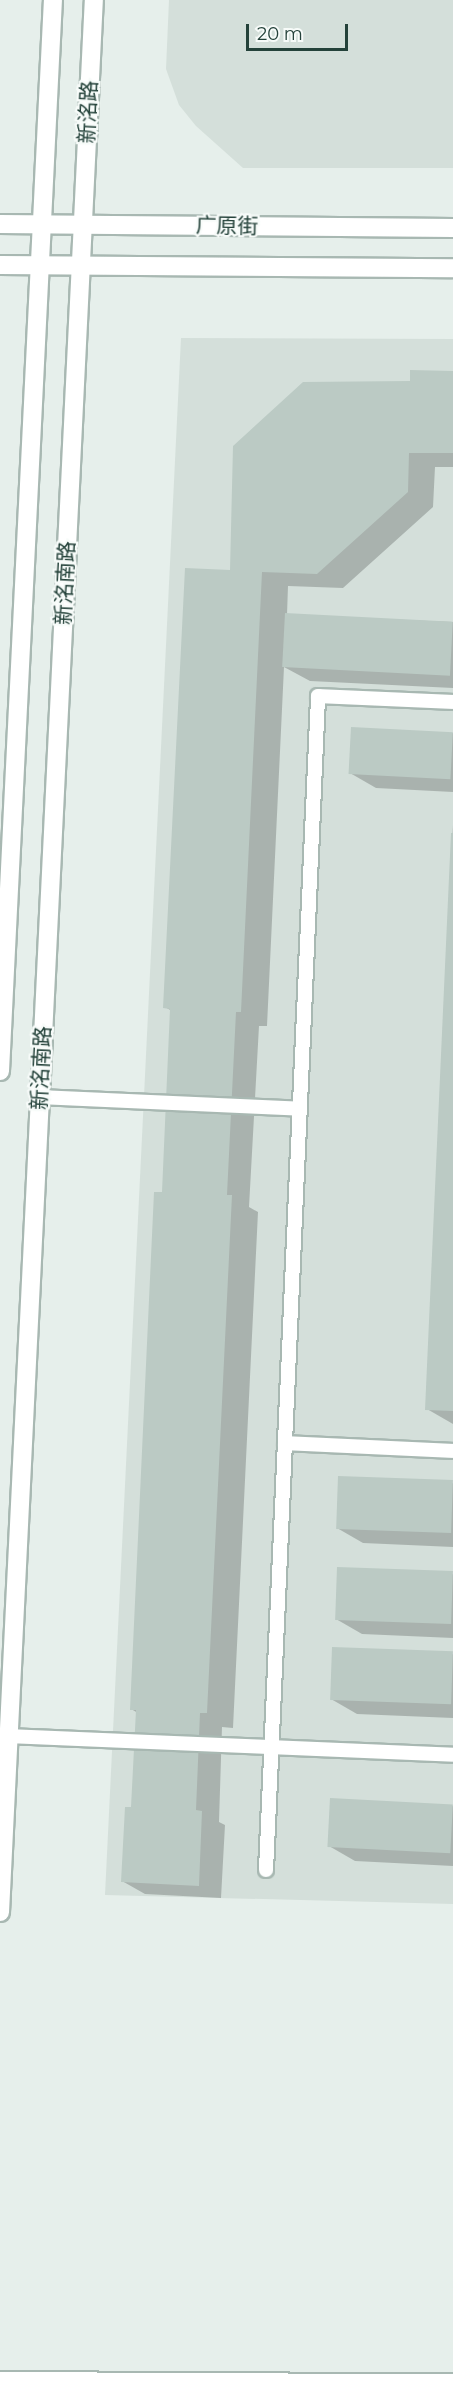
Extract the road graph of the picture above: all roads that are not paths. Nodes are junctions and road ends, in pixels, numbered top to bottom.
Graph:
1 (53, 0) edge
2 (94, 0) edge
3 (0, 224) edge
4 (42, 224) junction
5 (82, 224) junction
6 (453, 228) edge
7 (0, 265) edge
8 (40, 265) junction
9 (81, 266) junction
10 (453, 268) edge
11 (453, 702) edge
12 (0, 1071) edge
13 (40, 1097) junction
14 (300, 1109) junction
15 (285, 1443) junction
16 (453, 1451) edge
17 (8, 1736) junction
18 (272, 1748) junction
19 (453, 1755) edge
20 (266, 1870) dead end
21 (0, 1912) edge
22 (0, 2381) edge
23 (453, 2383) edge

1 - 4 main road, 新洺路
2 - 5 main road, 新洺路
3 - 4 main road, 广原街
4 - 5 main road, 广原街
4 - 8 main road, 新洺南路
5 - 6 main road, 广原街
5 - 9 main road, 新洺南路
7 - 8 main road, 广原街
8 - 9 main road, 广原街
8 - 12 main road, 新洺南路
9 - 10 main road, 广原街
9 - 13 main road, 新洺南路
11 - 14 lane
13 - 14 lane
13 - 17 main road, 新洺南路
14 - 15 lane
15 - 16 lane
15 - 18 lane
17 - 18 lane
17 - 21 main road, 新洺南路
18 - 19 lane
18 - 20 lane
22 - 23 main road

